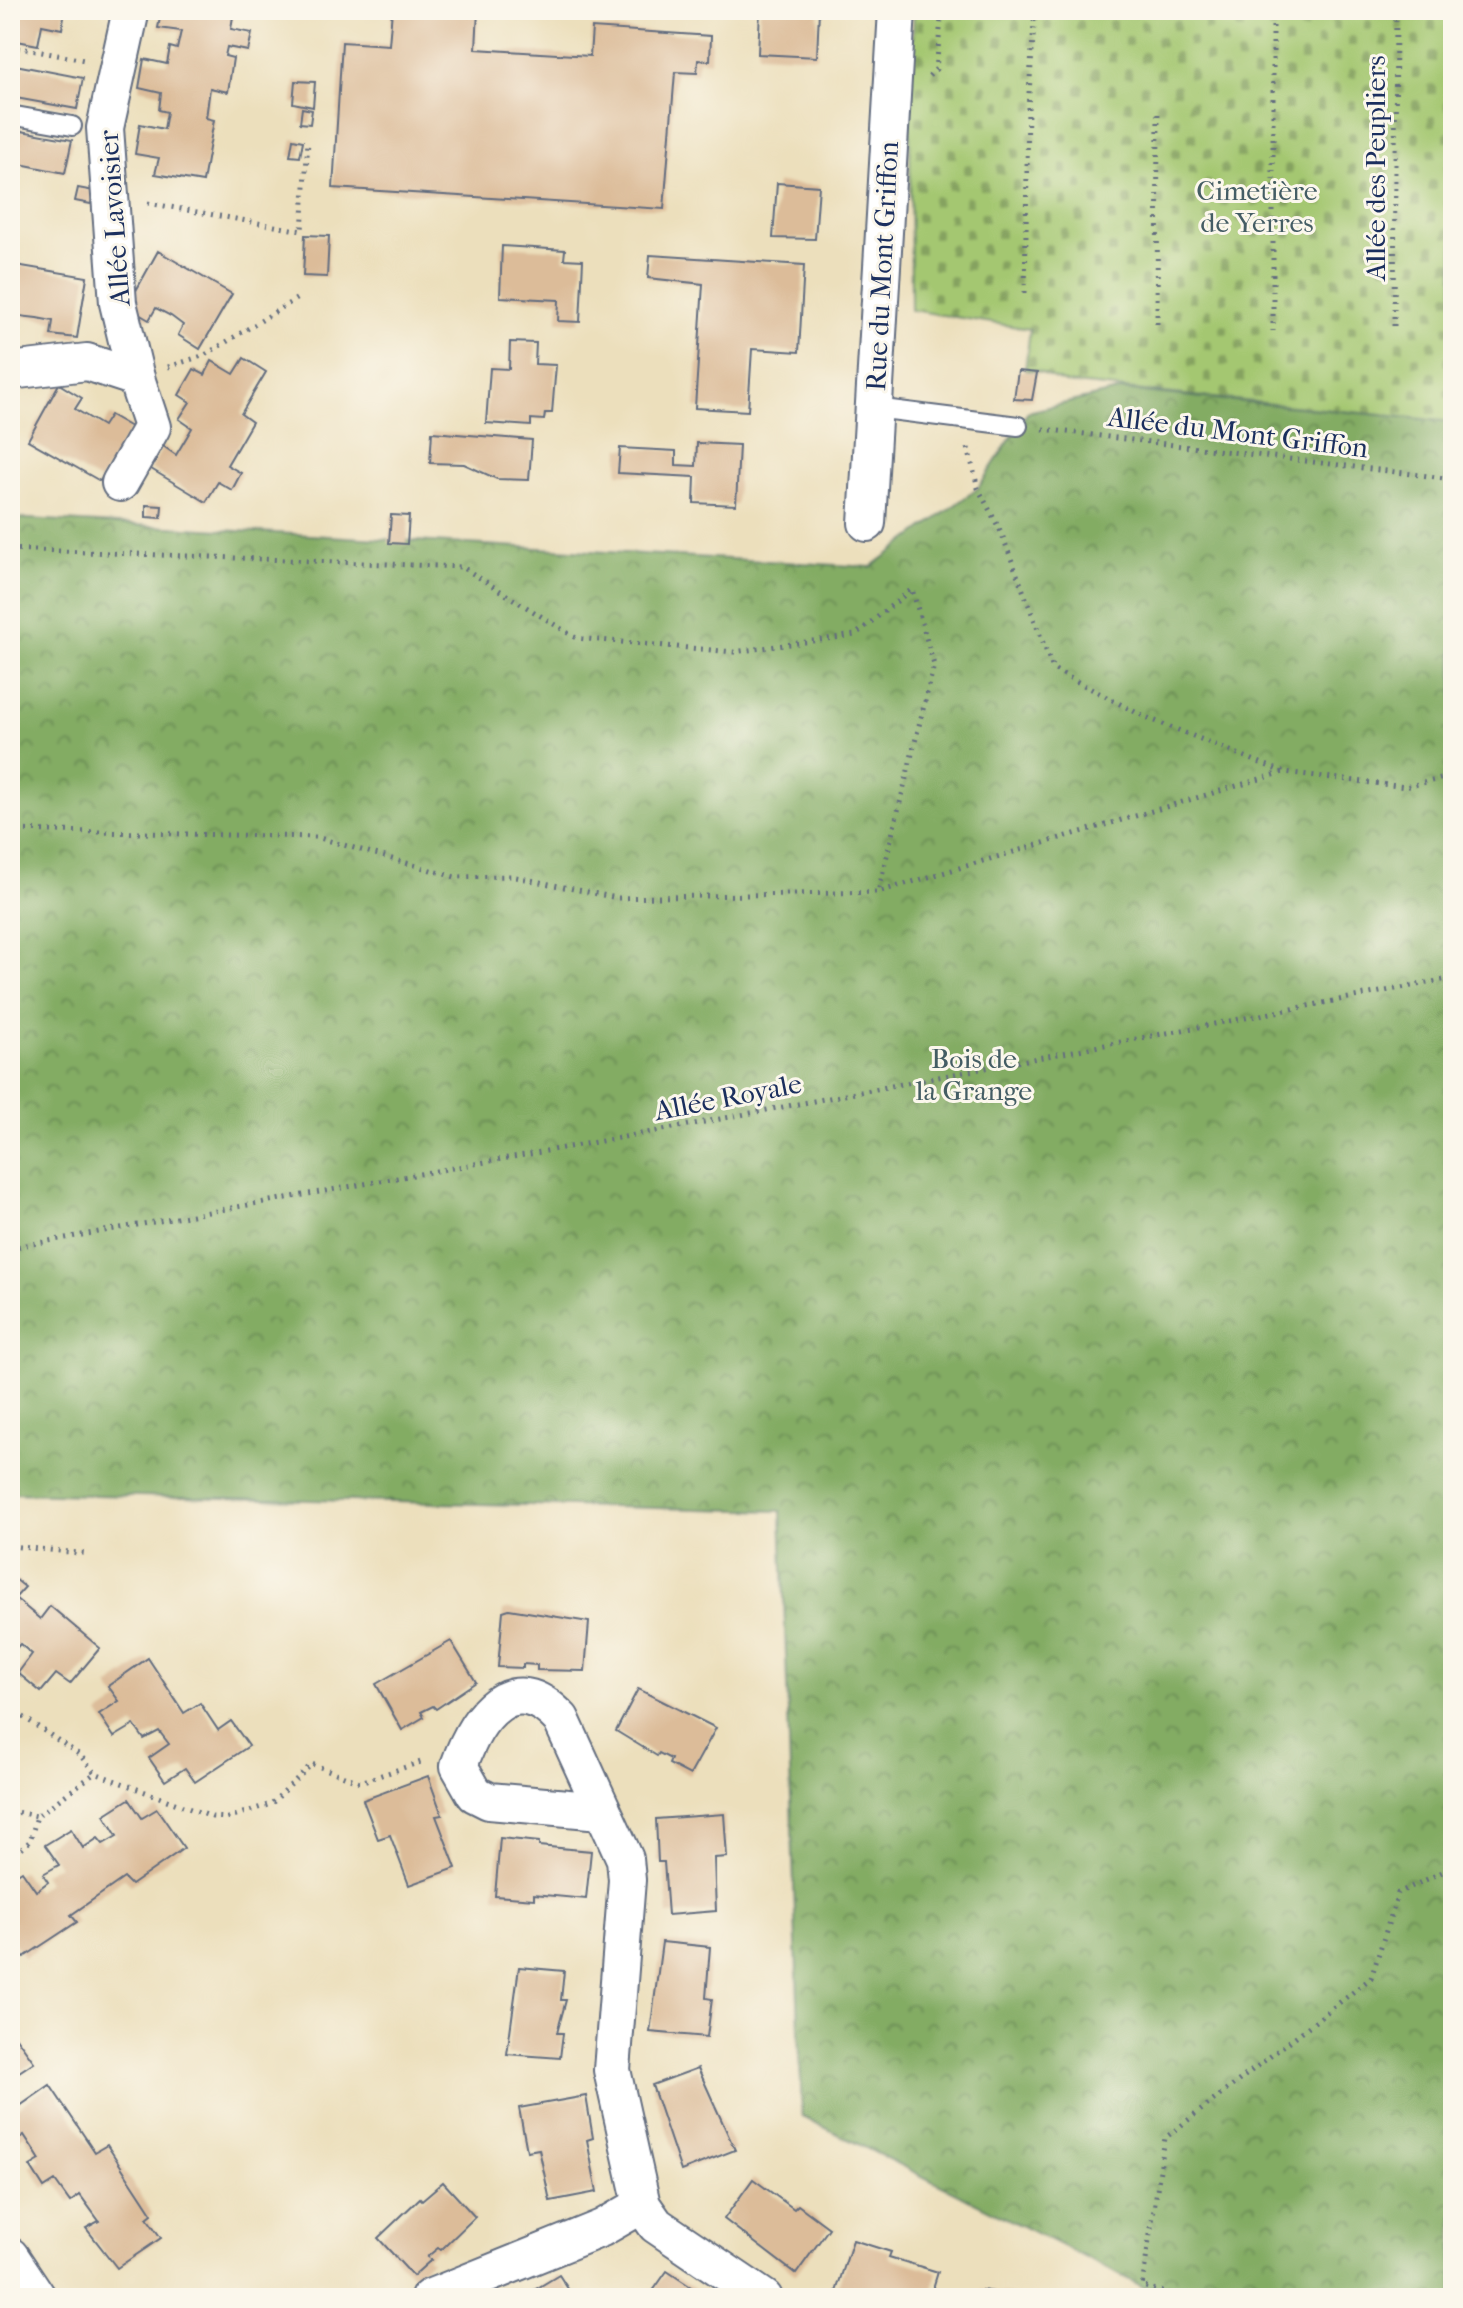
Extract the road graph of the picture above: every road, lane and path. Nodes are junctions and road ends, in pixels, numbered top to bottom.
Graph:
1 (131, 10) edge
2 (897, 10) edge
3 (1035, 10) edge
4 (1273, 10) edge
5 (1396, 10) edge
6 (10, 46) edge
7 (116, 67) junction
8 (1158, 108) dead end
9 (10, 115) edge
10 (72, 126) dead end
11 (308, 141) dead end
12 (112, 197) junction
13 (1025, 293) dead end
14 (301, 296) dead end
15 (1157, 324) dead end
16 (1394, 326) dead end
17 (1273, 331) dead end
18 (10, 371) edge
19 (136, 378) junction
20 (875, 408) junction
21 (960, 418) junction
22 (1018, 426) joint
23 (1453, 479) edge
24 (120, 483) dead end
25 (867, 523) dead end
26 (10, 549) edge
27 (1284, 772) junction
28 (1453, 772) edge
29 (10, 830) edge
30 (878, 892) junction
31 (1453, 978) edge
32 (10, 1248) edge
33 (10, 1546) edge
34 (89, 1554) dead end
35 (10, 1708) edge
36 (461, 1760) junction
37 (95, 1773) junction
38 (10, 1811) edge
39 (601, 1811) junction
40 (37, 1816) junction
41 (10, 1860) edge
42 (1453, 1867) edge
43 (642, 2205) junction
44 (10, 2256) edge
45 (38, 2298) edge
46 (429, 2298) edge
47 (764, 2298) edge
48 (1186, 2298) edge

1 - 7 street, Allée Lavoisier
2 - 20 street, Rue du Mont Griffon
3 - 13 path
4 - 17 path
5 - 16 path, Allée des Peupliers
6 - 7 path
7 - 12 street, Allée Lavoisier
8 - 15 path
9 - 10 lane
11 - 12 path
12 - 19 street, Allée Lavoisier
14 - 19 path
18 - 19 street
19 - 24 street, Allée Lavoisier
20 - 21 lane
20 - 25 street, Rue du Mont Griffon
21 - 22 lane
21 - 27 path
22 - 23 path, Allée du Mont Griffon
26 - 30 path
27 - 28 path
27 - 30 path
29 - 30 path
31 - 32 path, Allée Royale
33 - 34 path
35 - 37 path
36 - 37 path
36 - 39 street
36 - 39 street
37 - 40 path
38 - 40 path
39 - 43 street
40 - 41 path
42 - 48 path
43 - 46 street
43 - 47 street
44 - 45 street

